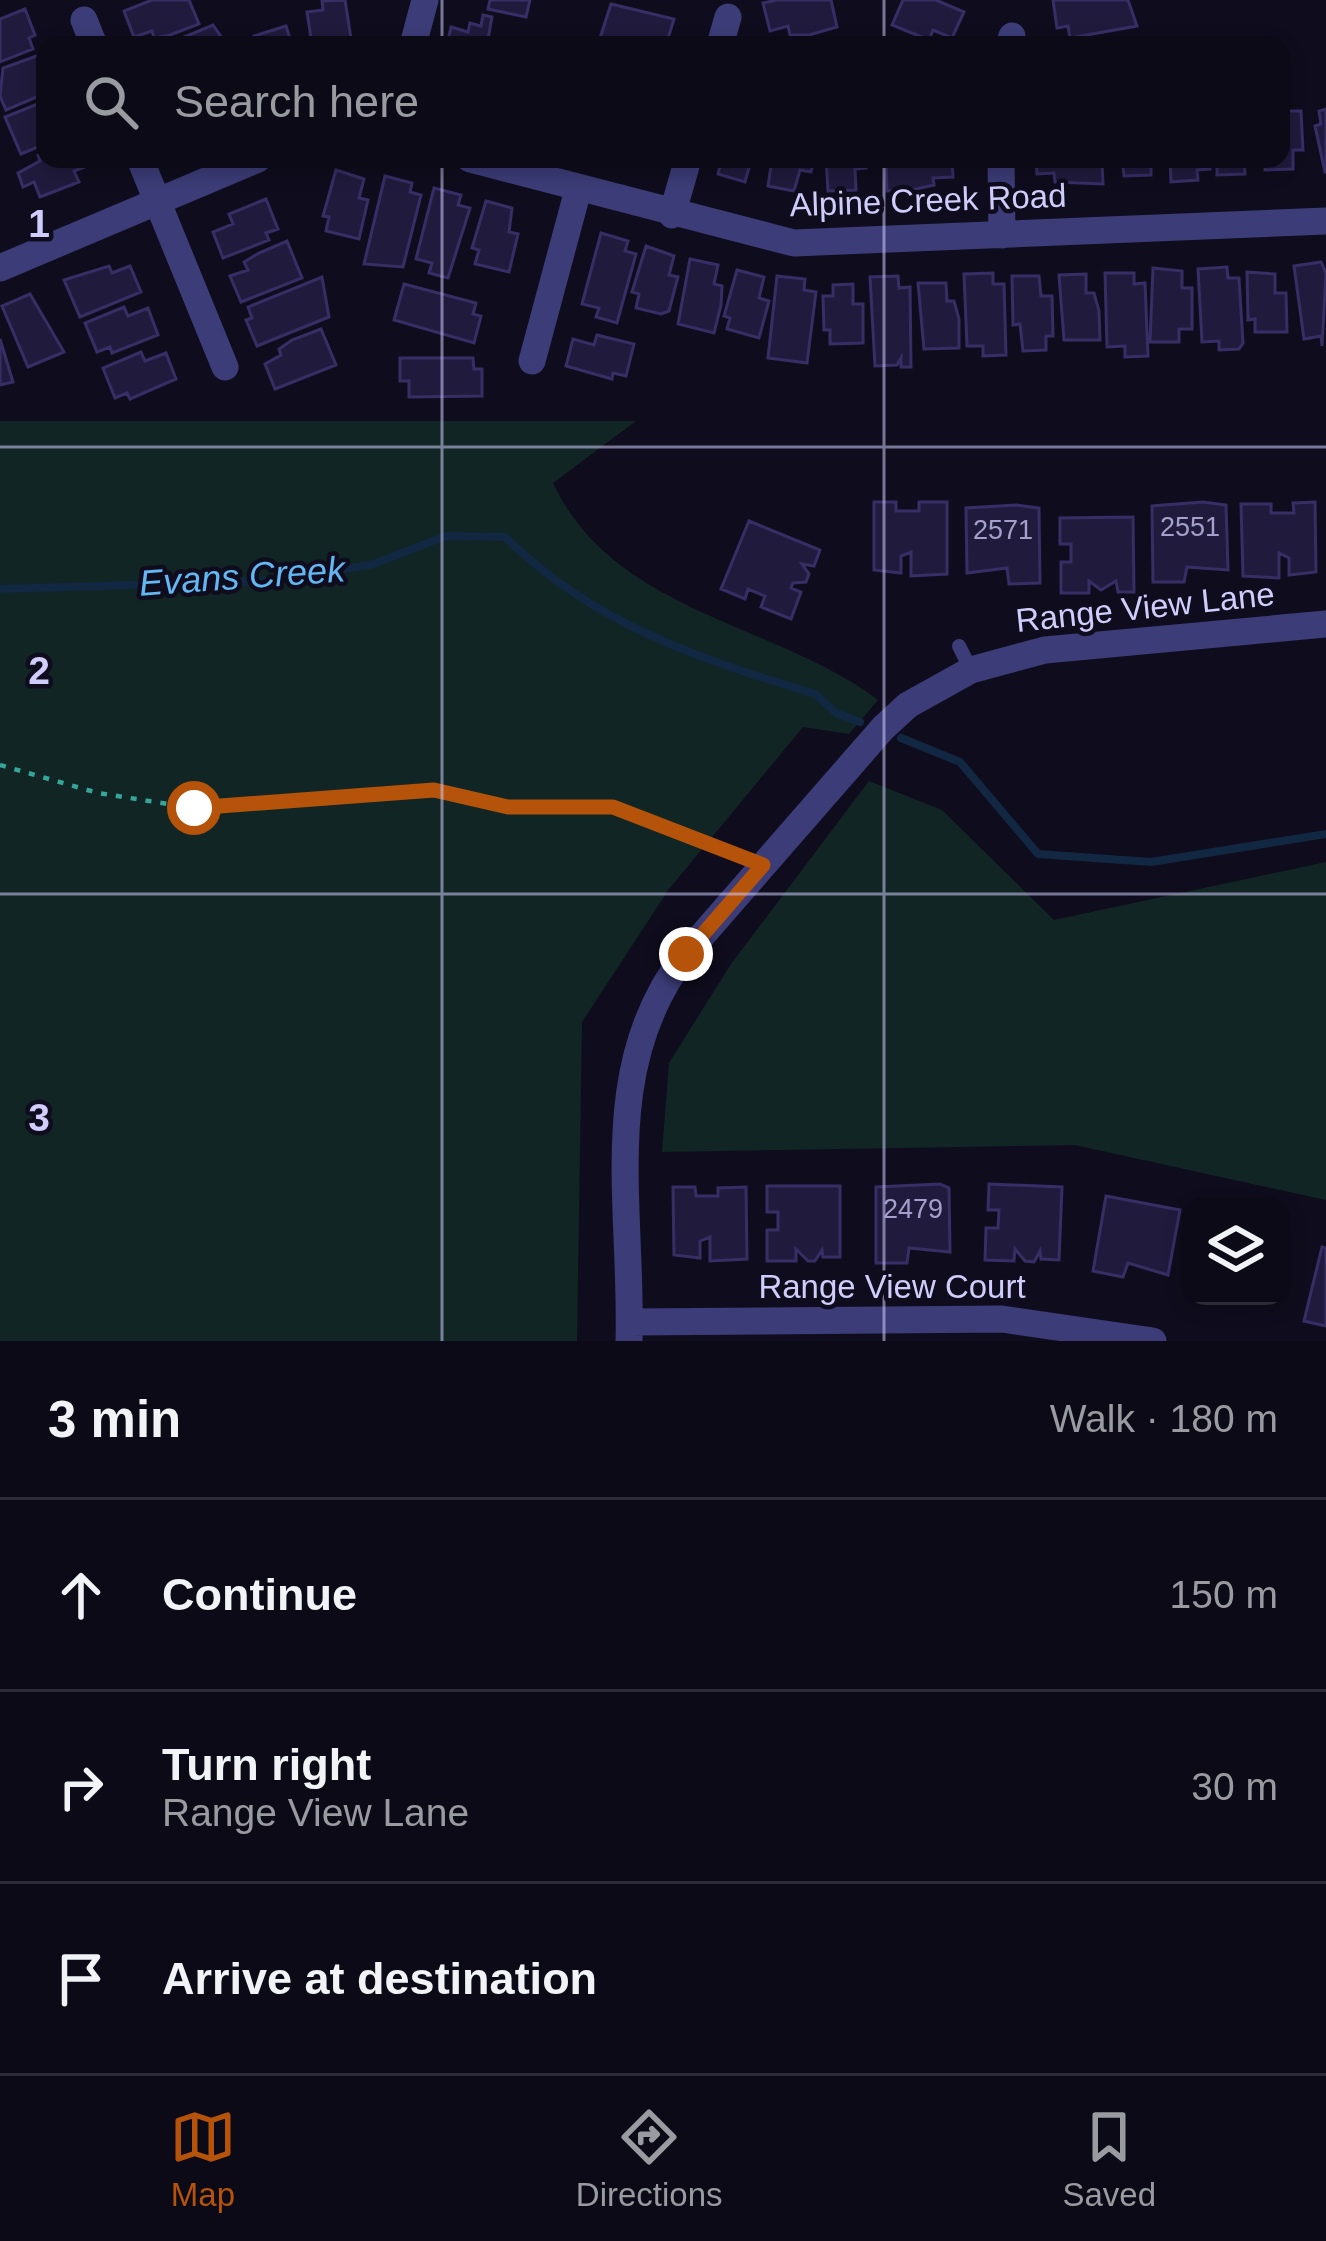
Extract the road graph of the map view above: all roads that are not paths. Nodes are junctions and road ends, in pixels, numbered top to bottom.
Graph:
1 (425, 0) edge
2 (728, 17) dead end
3 (415, 36) edge
4 (723, 36) edge
5 (144, 168) edge
6 (238, 168) edge
7 (501, 168) edge
8 (685, 168) edge
9 (1001, 168) edge
10 (578, 190) junction
11 (158, 204) junction
12 (672, 215) junction
13 (1326, 221) edge
14 (1002, 235) junction
15 (0, 268) edge
16 (532, 362) dead end
17 (225, 368) dead end
18 (1326, 624) edge
19 (630, 1332) edge
20 (1153, 1341) edge

1 - 3 street
2 - 4 street
5 - 11 street
6 - 11 street
7 - 10 street, Alpine Creek Road
8 - 12 street
9 - 14 street
10 - 12 street, Alpine Creek Road
10 - 16 street
11 - 15 street
11 - 17 street
12 - 14 street, Alpine Creek Road
13 - 14 street, Alpine Creek Road
18 - 19 street, Range View Lane
19 - 20 street, Range View Court

